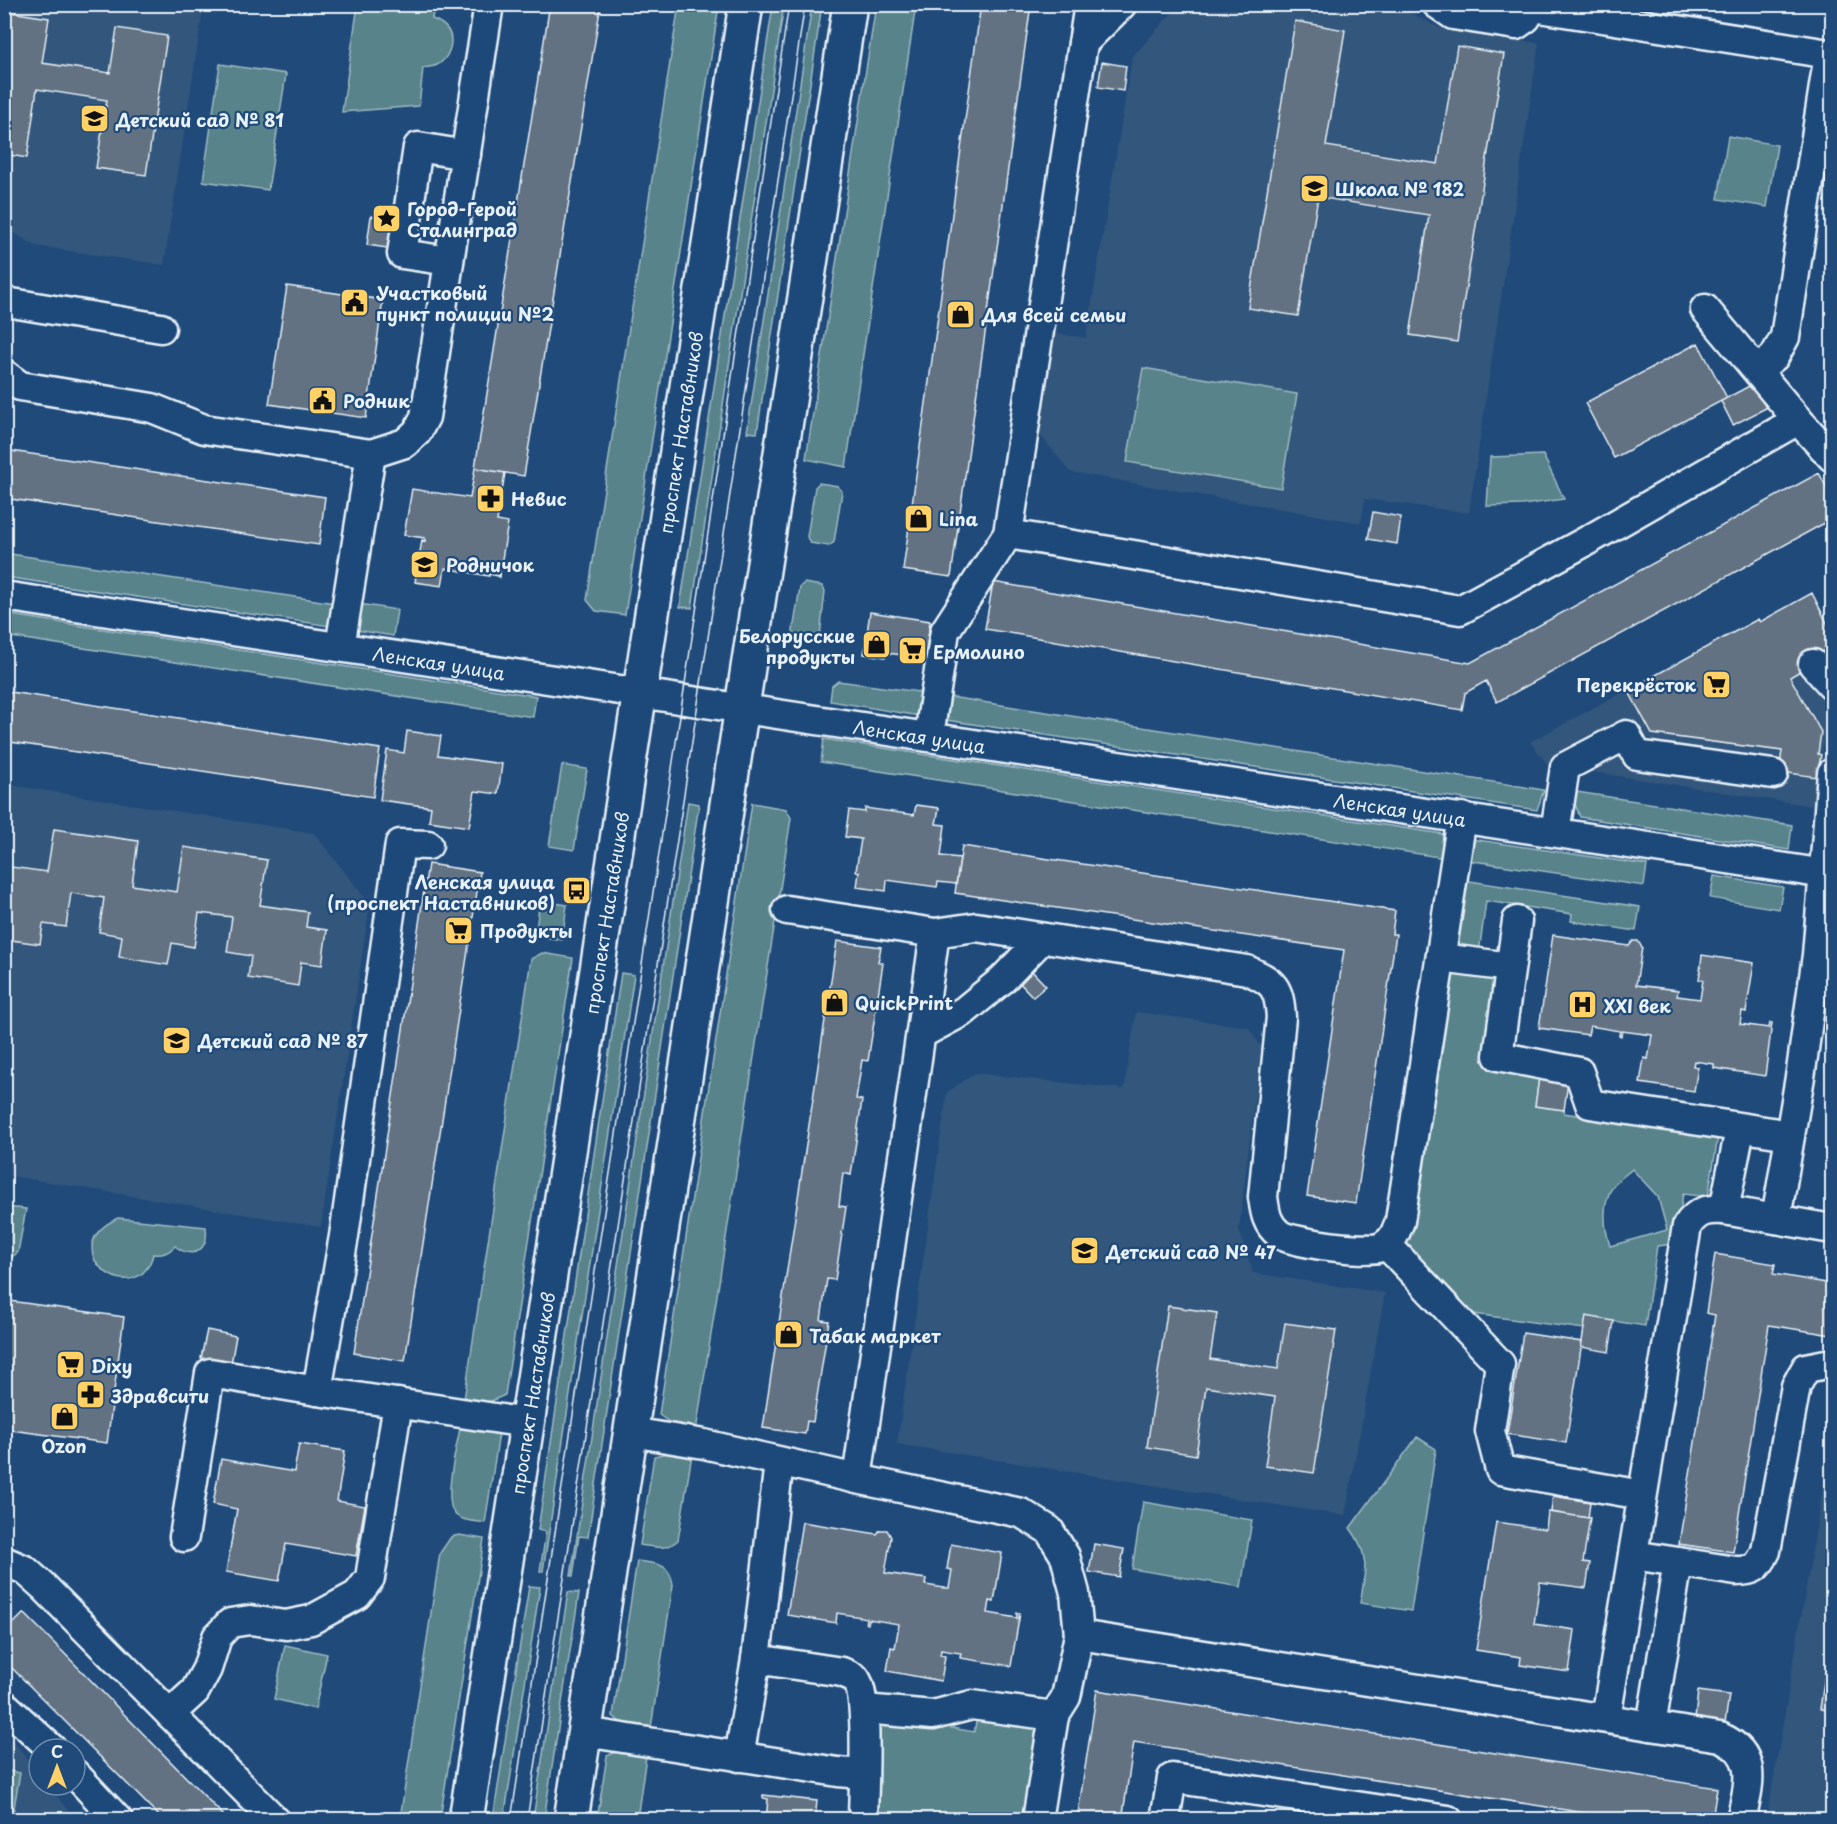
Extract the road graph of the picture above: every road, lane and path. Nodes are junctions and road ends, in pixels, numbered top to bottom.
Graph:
1 (489, 4) edge
2 (746, 4) edge
3 (850, 4) edge
4 (1089, 4) edge
5 (1122, 4) edge
6 (1437, 4) edge
7 (1534, 6) edge
8 (1083, 43) junction
9 (466, 155) junction
10 (449, 261) junction
11 (5, 304) edge
12 (1705, 309) dead end
13 (161, 328) dead end
14 (1756, 370) junction
15 (4, 374) edge
16 (1798, 420) junction
17 (371, 454) junction
18 (1833, 457) edge
19 (1008, 534) junction
20 (4, 596) edge
21 (340, 647) junction
22 (1813, 664) dead end
23 (1833, 685) edge
24 (640, 693) junction
25 (743, 708) junction
26 (929, 736) junction
27 (1833, 773) edge
28 (1773, 774) dead end
29 (1462, 818) junction
30 (1555, 832) junction
31 (428, 845) dead end
32 (1828, 874) edge
33 (787, 910) dead end
34 (1517, 921) dead end
35 (935, 933) junction
36 (1043, 938) junction
37 (1441, 958) junction
38 (1510, 967) junction
39 (921, 1034) junction
40 (1740, 1129) junction
41 (1790, 1135) junction
42 (1724, 1209) junction
43 (1776, 1219) junction
44 (1833, 1229) edge
45 (1386, 1244) junction
46 (1833, 1365) edge
47 (317, 1391) junction
48 (398, 1403) junction
49 (527, 1424) junction
50 (631, 1432) junction
51 (780, 1462) junction
52 (857, 1479) junction
53 (1642, 1495) junction
54 (184, 1537) dead end
55 (1633, 1555) junction
56 (4, 1561) edge
57 (1678, 1562) junction
58 (1079, 1635) junction
59 (756, 1659) junction
60 (4, 1705) edge
61 (864, 1708) junction
62 (170, 1714) junction
63 (1054, 1716) junction
64 (1606, 1718) junction
65 (1651, 1726) junction
66 (585, 1732) junction
67 (39, 1737) edge
68 (739, 1757) junction
69 (863, 1774) junction
70 (87, 1787) edge
71 (118, 1820) edge
72 (275, 1820) edge
73 (466, 1820) edge
74 (571, 1820) edge
75 (863, 1820) edge
76 (1037, 1820) edge
77 (1166, 1820) edge
78 (1448, 1820) edge
79 (1741, 1820) edge

1 - 9 street
2 - 24 main road, проспект Наставников
3 - 25 main road
4 - 8 street
5 - 8 street
6 - 7 street
7 - 14 street
8 - 19 street
9 - 10 street
9 - 10 street
10 - 17 street
11 - 13 street
12 - 14 street
14 - 16 street
15 - 17 street
16 - 18 street
16 - 19 street
17 - 21 street
19 - 26 street
20 - 21 street, Ленская улица
21 - 24 street, Ленская улица
22 - 23 street
24 - 25 street, Ленская улица
24 - 49 main road, проспект Наставников
25 - 26 street, Ленская улица
25 - 50 main road
26 - 29 street, Ленская улица
27 - 32 street
28 - 30 street
29 - 30 street, Ленская улица
29 - 37 street
30 - 32 street, Ленская улица
31 - 47 street
32 - 41 street
33 - 35 street
34 - 38 street
35 - 36 street
35 - 39 street
36 - 39 street
36 - 45 street
37 - 38 street
37 - 45 street
38 - 40 street
39 - 52 street
40 - 41 street
40 - 42 street
41 - 43 street
42 - 43 street
42 - 53 street
43 - 44 street
45 - 53 street
46 - 57 street
47 - 48 street
47 - 54 street
48 - 49 street
48 - 62 street
49 - 73 main road, проспект Наставников
50 - 51 street
50 - 66 main road
51 - 52 street
51 - 59 street
52 - 58 street
53 - 55 street
55 - 57 street
55 - 64 street
56 - 62 street
57 - 65 street
58 - 63 street
58 - 64 street
59 - 61 street
59 - 68 street
60 - 67 street
61 - 63 street
61 - 69 street
62 - 72 street
63 - 76 street
64 - 65 street
65 - 79 street
66 - 68 street
66 - 74 main road
68 - 69 street
69 - 75 street
70 - 71 street
77 - 78 street

